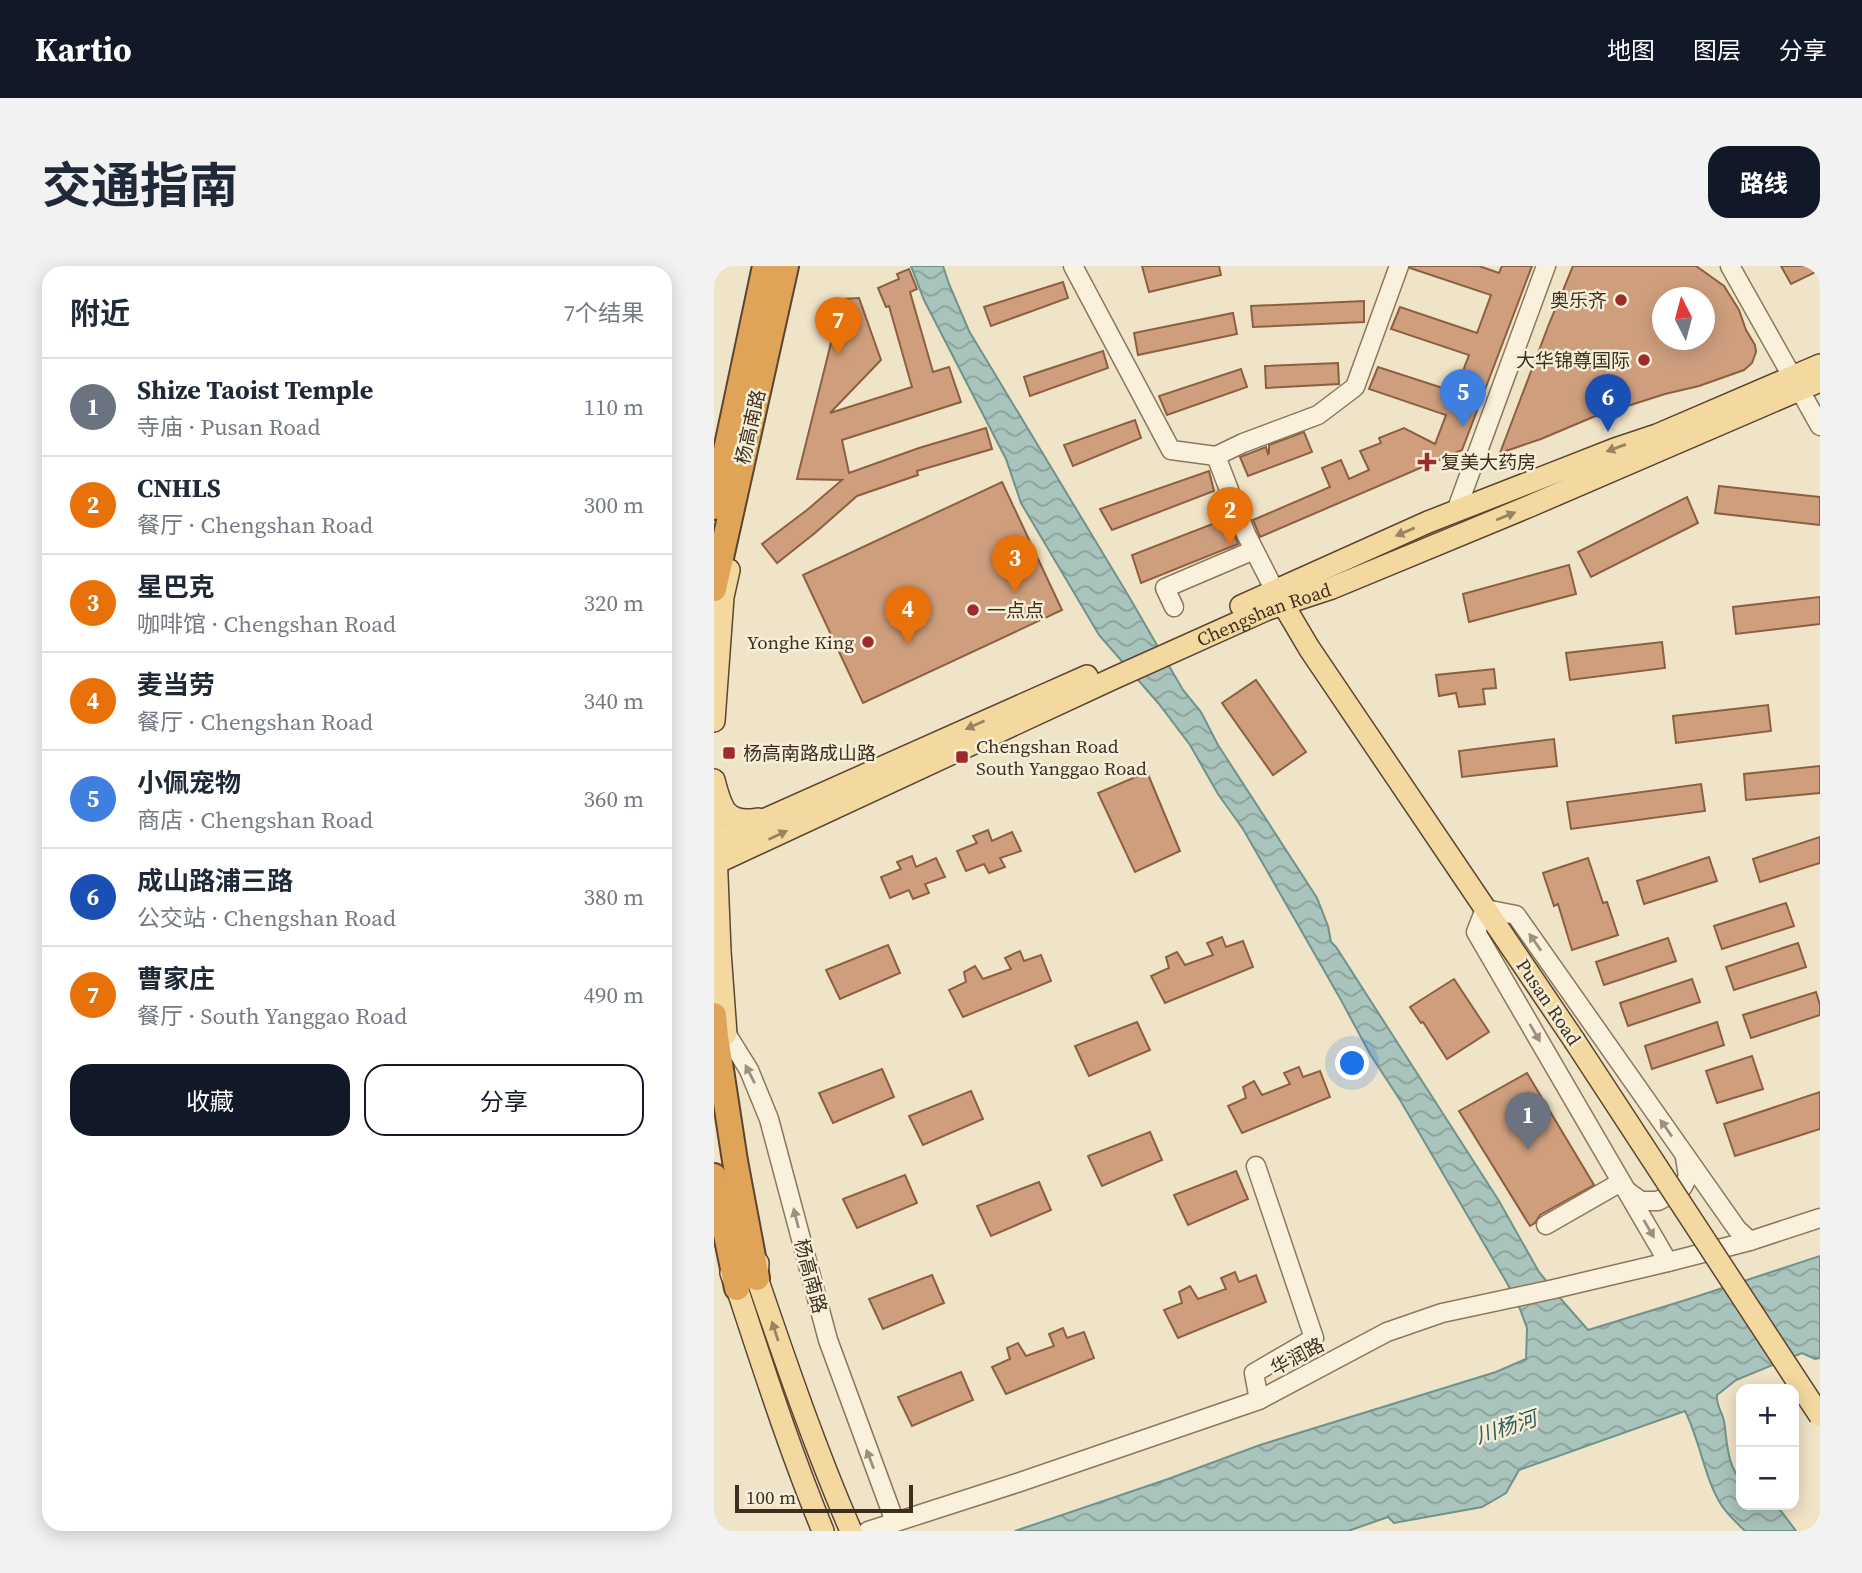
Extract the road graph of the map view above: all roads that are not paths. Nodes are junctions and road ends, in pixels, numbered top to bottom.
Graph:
1 (758, 266) edge
2 (765, 266) edge
3 (786, 266) edge
4 (794, 266) edge
5 (1073, 266) edge
6 (1399, 266) edge
7 (1546, 266) edge
8 (1730, 266) edge
9 (1820, 365) edge
10 (1820, 381) edge
11 (1797, 384) junction
12 (1820, 426) edge
13 (1216, 456) junction
14 (714, 471) edge
15 (714, 507) edge
16 (1456, 511) junction
17 (1254, 550) junction
18 (714, 589) edge
19 (1279, 598) junction
20 (1174, 607) dead end
21 (1109, 673) junction
22 (714, 721) edge
23 (714, 780) edge
24 (714, 802) edge
25 (770, 817) junction
26 (714, 842) edge
27 (715, 864) edge
28 (1485, 909) junction
29 (720, 1024) edge
30 (1684, 1154) junction
31 (1256, 1166) dead end
32 (714, 1176) edge
33 (1624, 1186) junction
34 (1820, 1218) edge
35 (714, 1224) edge
36 (1546, 1225) dead end
37 (1751, 1241) junction
38 (1668, 1262) junction
39 (747, 1283) junction
40 (1259, 1400) junction
41 (1820, 1416) edge
42 (895, 1522) junction
43 (823, 1531) edge
44 (850, 1531) edge
45 (868, 1531) edge

1 - 14 main road
2 - 15 highway, 杨高南路
3 - 18 highway, 杨高南路
4 - 22 main road
5 - 13 street
6 - 13 street
7 - 16 street
8 - 11 street
9 - 11 main road, Chengshan Road
10 - 11 main road, Chengshan Road
11 - 12 street
11 -> 16 main road, Chengshan Road
19 -> 11 main road, Chengshan Road
13 - 17 street
16 -> 19 main road, Chengshan Road
17 - 19 street
17 - 20 street
19 - 21 main road, Chengshan Road
19 - 28 main road, Pusan Road
21 -> 25 main road, Chengshan Road
27 -> 21 main road, Chengshan Road
23 - 25 main road
24 - 26 main road
25 - 26 main road, Chengshan Road
26 - 27 main road
27 - 29 main road
30 -> 28 street
28 -> 33 street
28 - 41 main road, Pusan Road, bridge
29 - 39 highway
29 - 39 main road
42 -> 29 street, 杨高南路
30 - 33 street
30 - 37 street
31 - 40 street
32 - 39 highway
33 - 36 street
33 -> 38 street
34 - 37 street, 华润路
35 - 39 main road
37 - 38 street, 华润路
38 - 40 street, 华润路
39 - 43 main road
44 -> 39 main road
40 - 42 street, 华润路
42 - 45 street, 华润路

